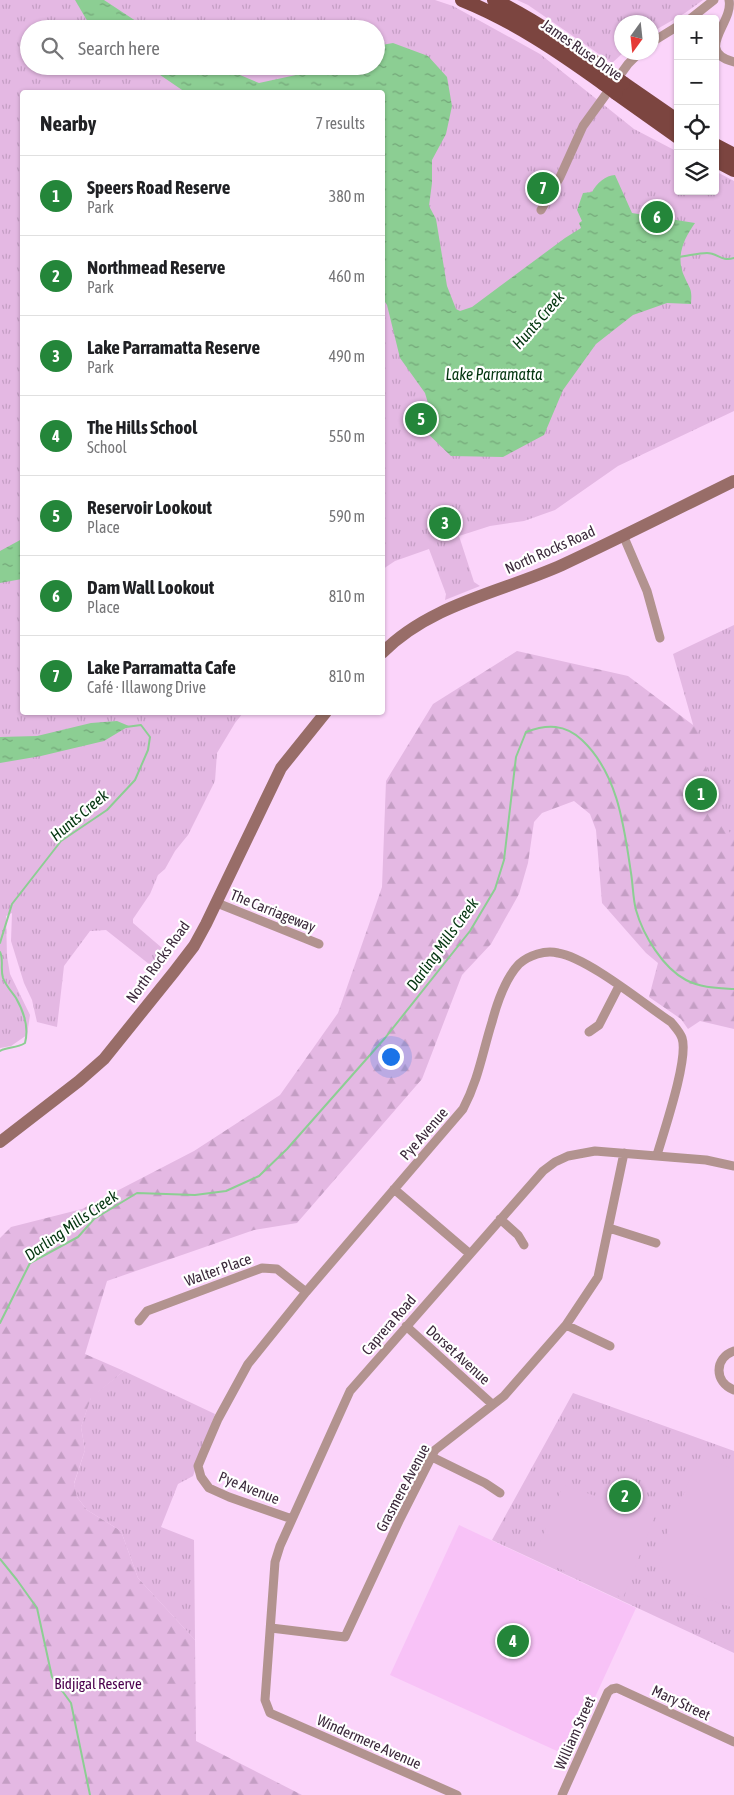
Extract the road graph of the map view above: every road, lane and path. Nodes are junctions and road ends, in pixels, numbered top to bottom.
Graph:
1 (462, 0) edge
2 (494, 0) edge
3 (714, 0) edge
4 (728, 0) edge
5 (695, 15) edge
6 (674, 28) edge
7 (659, 38) edge
8 (632, 60) edge
9 (730, 60) edge
10 (607, 79) junction
11 (619, 88) junction
12 (674, 119) edge
13 (674, 134) edge
14 (719, 147) edge
15 (734, 155) edge
16 (719, 162) edge
17 (734, 170) edge
18 (541, 210) dead end
19 (734, 481) edge
20 (622, 535) junction
21 (660, 638) dead end
22 (385, 650) edge
23 (324, 715) edge
24 (217, 903) junction
25 (319, 944) dead end
26 (619, 986) junction
27 (589, 1032) dead end
28 (0, 1142) edge
29 (624, 1153) junction
30 (657, 1155) junction
31 (734, 1166) edge
32 (394, 1189) junction
33 (500, 1219) junction
34 (609, 1228) junction
35 (656, 1243) dead end
36 (524, 1245) dead end
37 (470, 1254) junction
38 (306, 1292) junction
39 (139, 1321) dead end
40 (566, 1325) junction
41 (406, 1326) junction
42 (610, 1346) dead end
43 (734, 1351) edge
44 (734, 1390) edge
45 (492, 1404) junction
46 (432, 1457) junction
47 (500, 1493) dead end
48 (292, 1519) junction
49 (271, 1628) junction
50 (616, 1688) joint
51 (270, 1713) joint
52 (734, 1742) edge
53 (457, 1795) edge
54 (562, 1795) edge

1 - 10 highway, James Ruse Drive
2 - 10 highway, James Ruse Drive
3 - 5 street
4 - 9 street
6 - 7 street
8 - 18 street
10 - 11 highway, James Ruse Drive, bridge
11 - 12 highway, James Ruse Drive
11 - 13 highway, James Ruse Drive
14 - 15 highway
16 - 17 highway
19 - 20 main road, North Rocks Road
20 - 21 street
20 - 22 main road, North Rocks Road
23 - 24 main road, North Rocks Road
24 - 25 street, The Carriageway
24 - 28 main road, North Rocks Road
26 - 27 street
26 - 30 street, Pye Avenue
26 - 32 street, Pye Avenue
29 - 30 street, Caprera Road
29 - 33 street, Caprera Road
29 - 34 street, Grasmere Avenue
30 - 31 street, Caprera Road
32 - 37 street
32 - 38 street, Pye Avenue
33 - 36 street
33 - 37 street, Caprera Road
34 - 35 street
34 - 40 street, Grasmere Avenue
37 - 41 street, Caprera Road
38 - 39 street, Walter Place
38 - 48 street, Pye Avenue
40 - 42 street
40 - 45 street, Grasmere Avenue
41 - 45 street, Dorset Avenue
41 - 48 street, Caprera Road
43 - 44 street
45 - 46 street, Grasmere Avenue
46 - 47 street
46 - 49 street, Grasmere Avenue
48 - 49 street, Caprera Road
49 - 51 street, Caprera Road
50 - 52 street, Mary Street
50 - 54 street, William Street
51 - 53 street, Windermere Avenue

